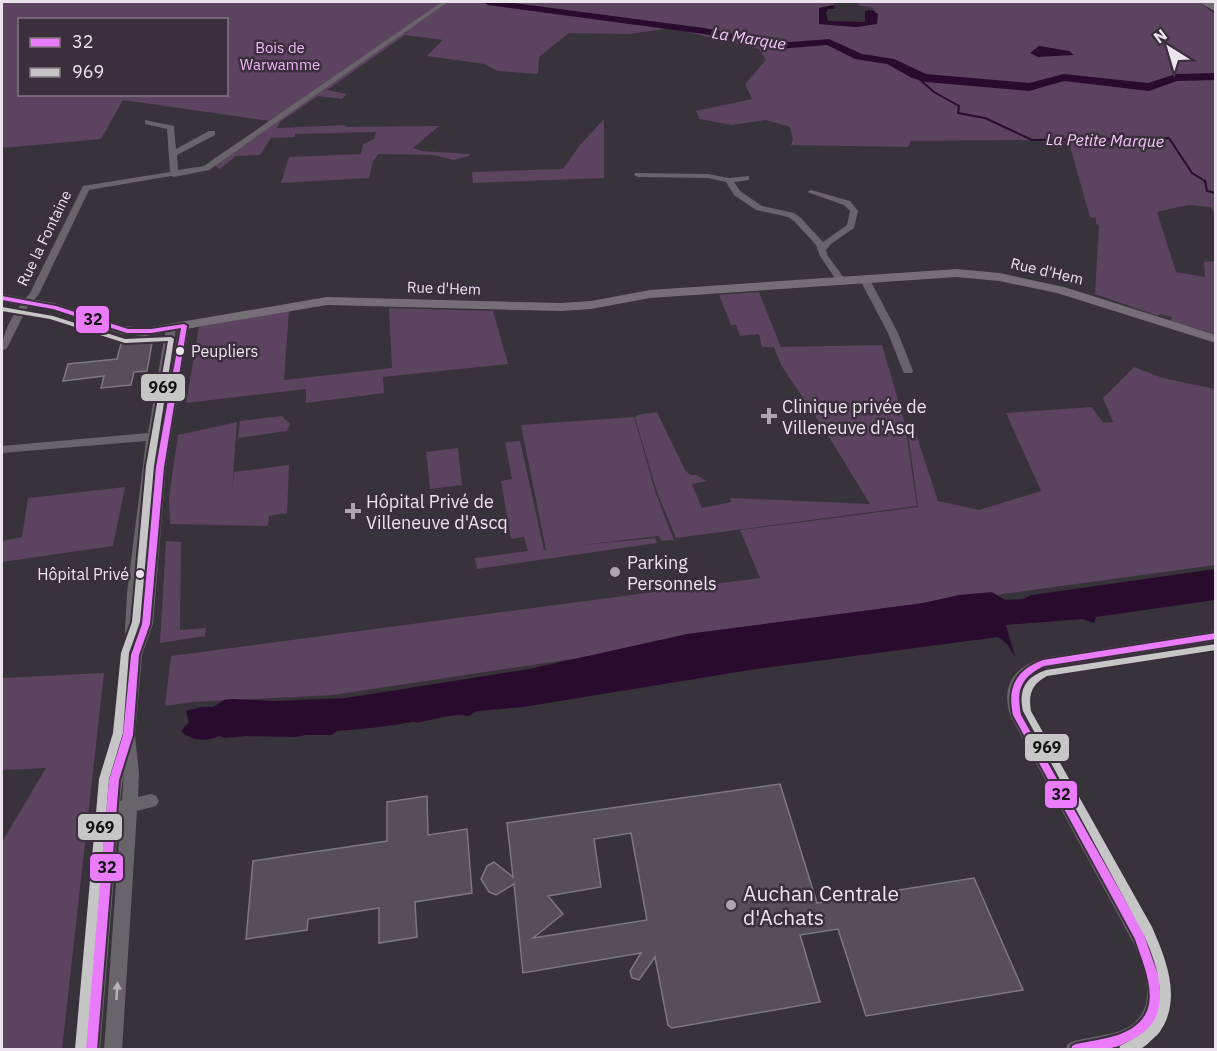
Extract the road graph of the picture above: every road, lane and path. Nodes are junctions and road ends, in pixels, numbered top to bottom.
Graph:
1 (445, 2) edge
2 (1204, 2) edge
3 (1215, 9) edge
4 (148, 122) dead end
5 (212, 133) dead end
6 (173, 154) junction
7 (174, 175) junction
8 (638, 175) dead end
9 (746, 178) dead end
10 (729, 180) junction
11 (811, 192) dead end
12 (822, 249) junction
13 (865, 280) junction
14 (842, 282) junction
15 (2, 298) edge
16 (27, 302) junction
17 (177, 327) junction
18 (1215, 339) edge
19 (2, 348) edge
20 (908, 371) dead end
21 (165, 435) junction
22 (152, 437) junction
23 (2, 449) edge
24 (1215, 636) edge
25 (135, 655) junction
26 (128, 735) junction
27 (151, 801) dead end
28 (129, 806) junction
29 (110, 810) junction
30 (91, 1050) edge
31 (113, 1050) edge
32 (1074, 1050) edge

1 - 7 street, Rue la Fontaine
2 - 3 highway
4 - 6 street
5 - 6 street
6 - 7 street
7 - 16 street, Rue la Fontaine
8 - 10 street
9 - 10 street
10 - 12 street
11 - 12 street
12 - 14 street
13 - 14 street, Rue d'Hem
13 - 18 street, Rue d'Hem
13 - 20 street
14 - 17 street, Rue d'Hem
15 - 16 street, Rue d'Hem
16 - 17 street, Rue d'Hem
16 - 19 street, Rue la Fontaine
17 - 21 street
17 - 22 street
21 - 22 street
21 - 25 street
22 - 23 street
22 - 25 street
24 - 32 street
25 - 26 street
26 - 28 street
26 - 29 street
27 - 28 street
28 - 29 street
31 -> 28 street
29 - 30 street

